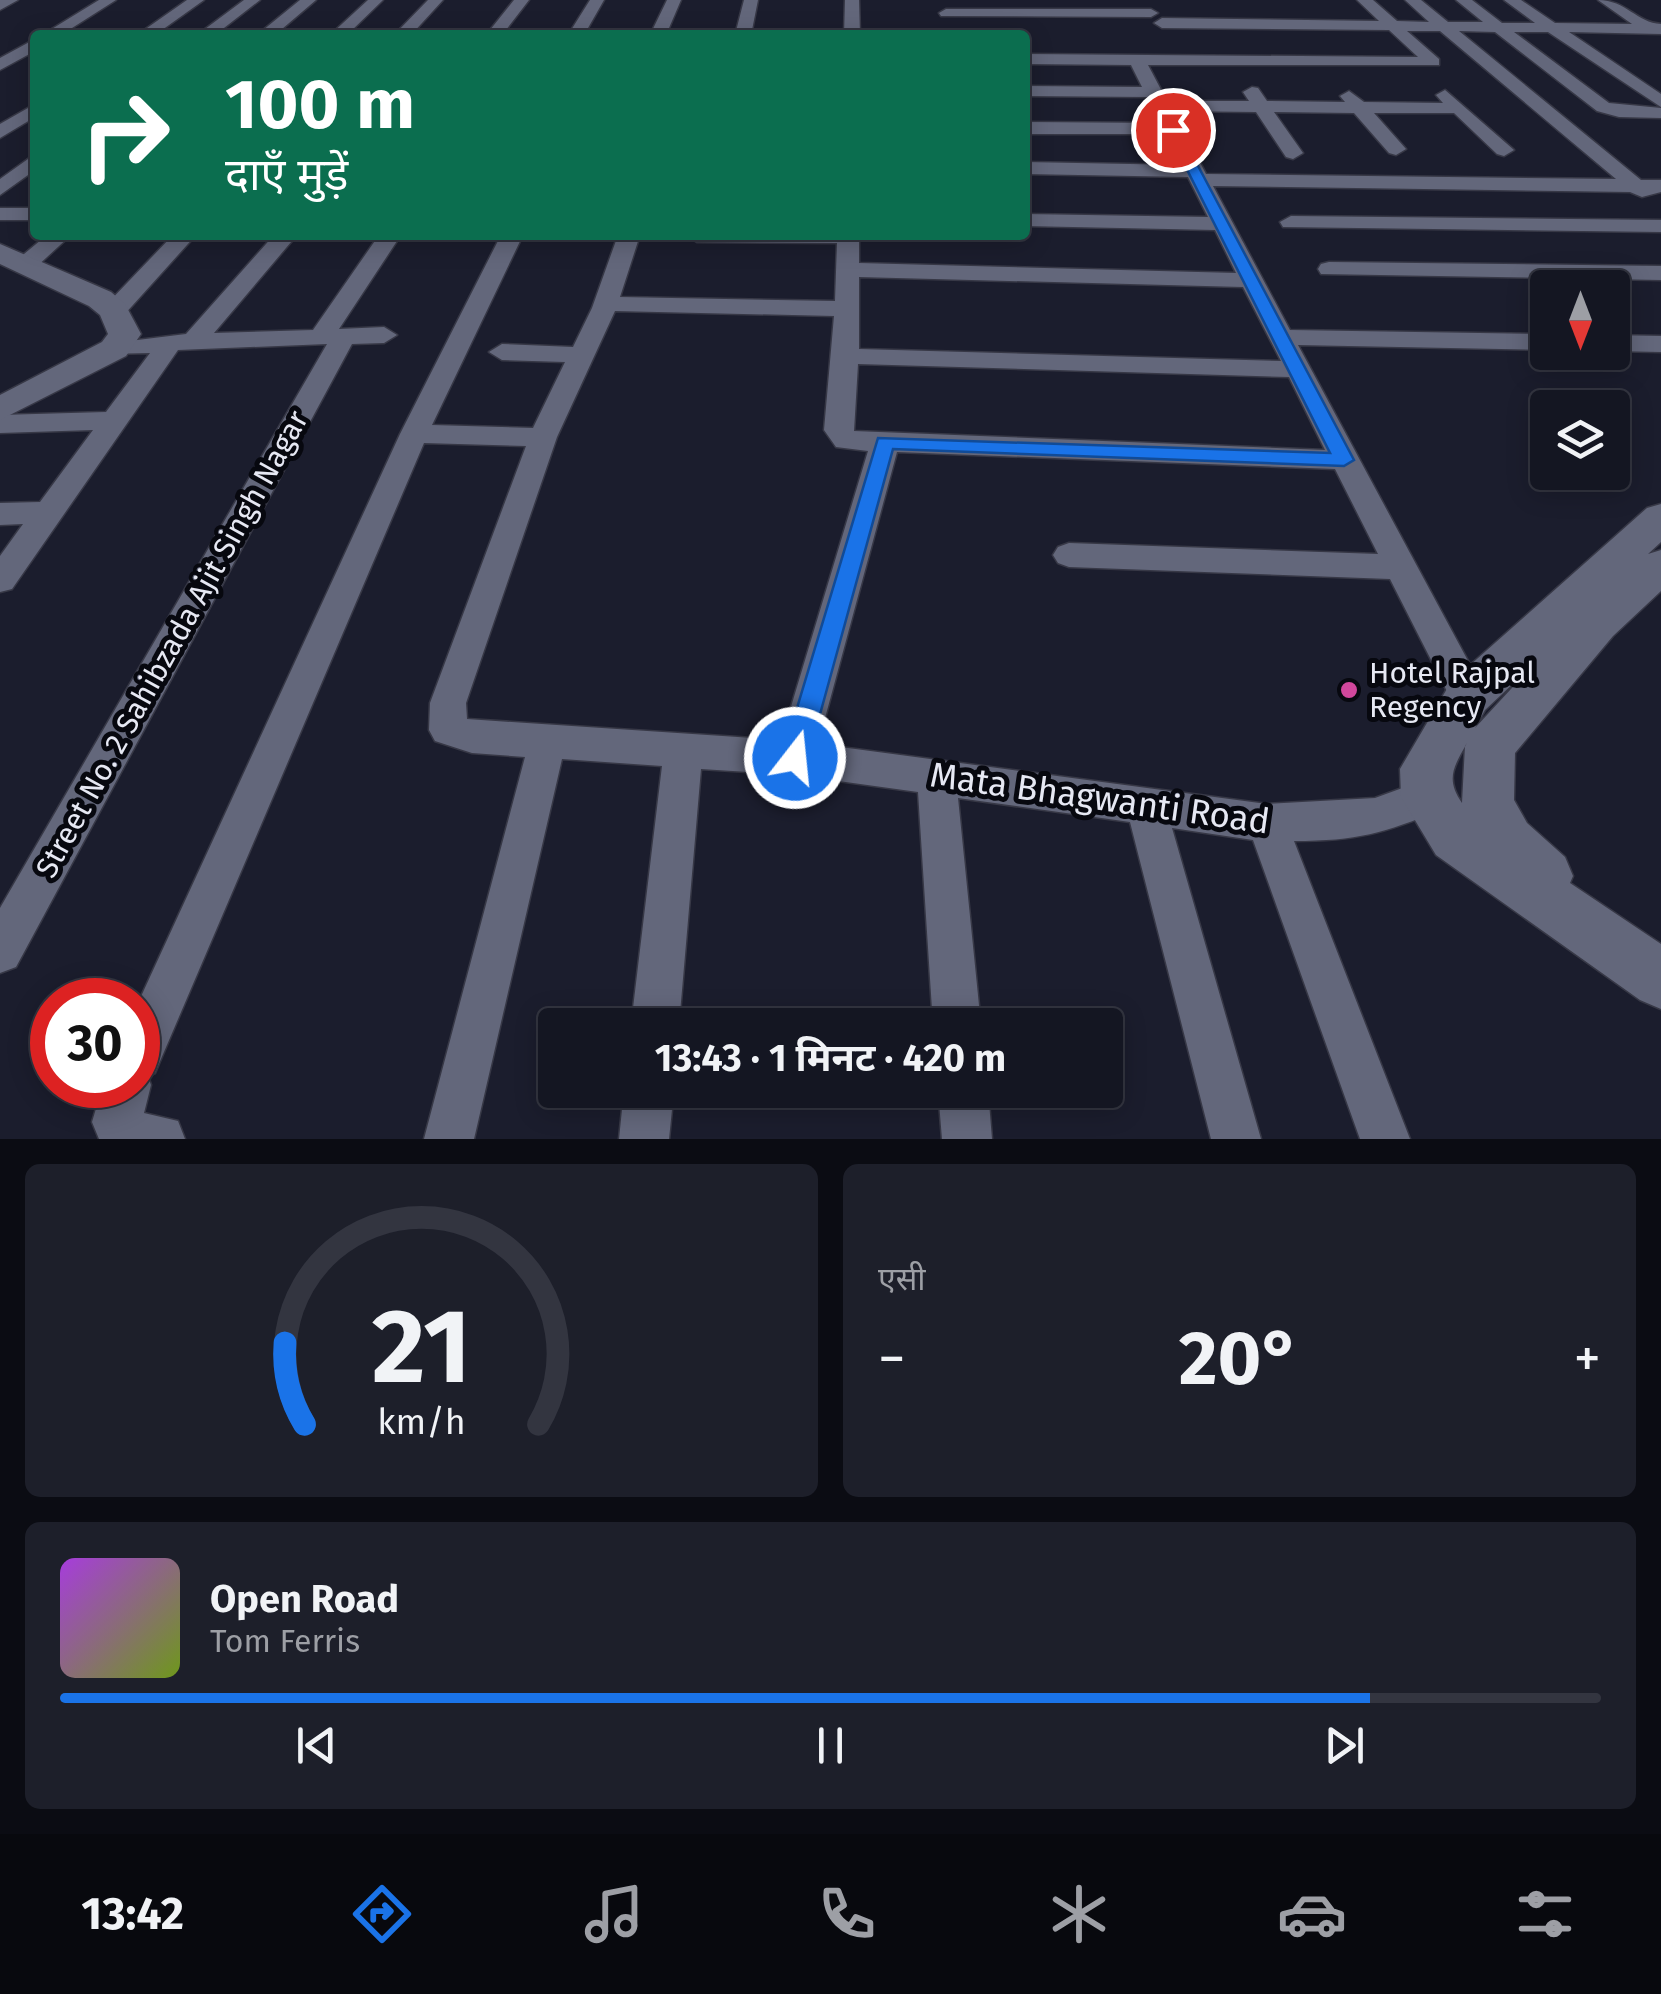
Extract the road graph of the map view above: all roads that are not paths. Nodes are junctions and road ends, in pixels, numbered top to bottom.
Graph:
1 (11, 0) edge
2 (109, 0) edge
3 (197, 0) edge
4 (253, 0) edge
5 (308, 0) edge
6 (376, 0) edge
7 (436, 0) edge
8 (522, 0) edge
9 (597, 0) edge
10 (674, 0) edge
11 (751, 0) edge
12 (852, 0) edge
13 (1193, 0) edge
14 (1364, 0) edge
15 (1412, 0) edge
16 (1463, 0) edge
17 (1511, 0) edge
18 (1605, 0) edge
19 (0, 6) edge
20 (945, 6) edge
21 (1303, 13) dead end
22 (1212, 24) junction
23 (1316, 26) junction
24 (1394, 27) junction
25 (1444, 28) junction
26 (1501, 28) junction
27 (1551, 28) junction
28 (1656, 29) edge
29 (58, 30) edge
30 (152, 30) edge
31 (212, 30) edge
32 (271, 30) edge
33 (343, 30) edge
34 (407, 30) edge
35 (498, 30) edge
36 (579, 30) edge
37 (660, 30) edge
38 (744, 30) edge
39 (852, 30) edge
40 (1027, 30) edge
41 (1037, 33) edge
42 (1080, 42) dead end
43 (30, 47) edge
44 (30, 58) edge
45 (4, 60) edge
46 (1137, 60) junction
47 (1233, 60) junction
48 (1319, 62) junction
49 (1348, 62) junction
50 (1412, 64) junction
51 (1638, 65) dead end
52 (1661, 80) edge
53 (1030, 91) edge
54 (1661, 102) edge
55 (1261, 106) junction
56 (1358, 107) junction
57 (1459, 108) junction
58 (1163, 109) junction
59 (30, 112) edge
60 (1661, 113) edge
61 (1030, 127) edge
62 (0, 132) edge
63 (1396, 149) dead end
64 (1504, 150) dead end
65 (1293, 153) dead end
66 (30, 161) edge
67 (0, 162) edge
68 (30, 164) edge
69 (1030, 168) edge
70 (1197, 176) junction
71 (1418, 182) junction
72 (1636, 185) junction
73 (1661, 186) edge
74 (0, 190) edge
75 (1661, 207) edge
76 (0, 214) edge
77 (30, 214) edge
78 (1030, 220) edge
79 (1291, 222) dead end
80 (1453, 223) junction
81 (1222, 224) junction
82 (1661, 226) edge
83 (50, 240) edge
84 (179, 240) edge
85 (281, 240) edge
86 (387, 240) edge
87 (510, 240) edge
88 (627, 240) edge
89 (848, 240) edge
90 (13, 258) edge
91 (1329, 268) dead end
92 (848, 270) junction
93 (1494, 270) junction
94 (1661, 273) edge
95 (1252, 280) junction
96 (606, 304) junction
97 (847, 309) junction
98 (114, 310) junction
99 (384, 335) dead end
100 (332, 336) junction
101 (1280, 337) junction
102 (182, 342) junction
103 (1530, 342) edge
104 (1630, 343) edge
105 (1661, 344) edge
106 (114, 349) junction
107 (502, 352) dead end
108 (579, 356) junction
109 (846, 356) junction
110 (1296, 369) junction
111 (0, 408) edge
112 (112, 421) junction
113 (0, 424) edge
114 (414, 434) junction
115 (543, 437) junction
116 (885, 442) junction
117 (1344, 460) junction
118 (48, 512) junction
119 (0, 514) edge
120 (1661, 518) edge
121 (1069, 554) dead end
122 (1661, 566) edge
123 (1400, 567) junction
124 (0, 580) edge
125 (1468, 696) junction
126 (548, 740) junction
127 (683, 753) junction
128 (795, 758) junction
129 (936, 776) junction
130 (1427, 797) junction
131 (1145, 804) junction
132 (1268, 823) junction
133 (1661, 950) edge
134 (0, 951) edge
135 (1661, 979) edge
136 (160, 1006) edge
137 (657, 1008) edge
138 (956, 1008) edge
139 (119, 1108) edge
140 (647, 1108) edge
141 (963, 1108) edge
142 (160, 1139) edge
143 (449, 1139) edge
144 (644, 1139) edge
145 (966, 1139) edge
146 (1236, 1139) edge
147 (1385, 1139) edge

1 - 19 street
2 - 29 street
3 - 30 street
4 - 31 street
5 - 32 street
6 - 33 street
7 - 34 street
8 - 35 street
9 - 36 street
10 - 37 street
11 - 38 street
12 - 39 street
13 - 22 street
14 - 24 street
15 - 25 street
16 - 26 street
17 - 27 street
18 - 28 street
20 - 40 street
21 - 23 street
22 - 23 street
22 - 41 street
22 - 47 street
23 - 24 street
23 - 49 street
24 - 25 street
24 - 50 street
25 - 26 street
25 - 72 street
26 - 27 street
26 - 60 street
27 - 28 street
27 - 54 street
41 - 42 street
41 - 46 street
43 - 45 street
44 - 45 street
46 - 47 street
46 - 58 street
47 - 48 street
47 - 55 street
48 - 49 street
48 - 56 street
49 - 50 street
50 - 57 street
51 - 52 street
53 - 58 street
55 - 56 street
55 - 58 street
55 - 65 street
56 - 57 street
56 - 63 street
57 - 64 street
58 - 61 street
58 - 70 street
59 - 62 street
66 - 67 street
68 - 74 street
69 - 70 street
70 - 71 street
70 - 81 street
71 - 72 street
71 - 80 street
72 - 73 street
72 - 75 street
76 - 77 street
78 - 81 street
79 - 80 street
80 - 82 street
80 - 93 street
81 - 95 street
83 - 90 street
84 - 98 street
85 - 102 street
86 - 100 street, Street No. 2 Sahibzada Ajit Singh Nagar
87 - 114 street
88 - 96 street
89 - 92 street
90 - 98 street
91 - 93 street
92 - 95 street
92 - 97 street
93 - 94 street
95 - 101 street
96 - 97 street
96 - 108 street
97 - 109 street
98 - 106 street
99 - 100 street
100 - 102 street
100 - 134 street, Street No. 2 Sahibzada Ajit Singh Nagar
101 - 103 street
101 - 110 street
102 - 106 street
102 - 112 street
104 - 105 street
106 - 111 street
107 - 108 street
108 - 115 street
109 - 110 street
109 - 116 street
110 - 117 street
112 - 113 street
112 - 118 street
114 - 115 street
114 - 136 street
115 - 126 street, Mata Bhagwanti Road
116 - 117 street
116 - 128 street
117 - 123 street
118 - 119 street
118 - 124 street
120 - 125 street
121 - 123 street
122 - 133 street
123 - 125 street
125 - 130 street
126 - 127 street, Mata Bhagwanti Road
126 - 143 street
127 - 128 street, Mata Bhagwanti Road
127 - 137 street
128 - 129 street, Mata Bhagwanti Road
129 - 131 street, Mata Bhagwanti Road
129 - 138 street
130 - 132 street, Mata Bhagwanti Road
130 - 135 street
131 - 132 street, Mata Bhagwanti Road
131 - 146 street
132 - 147 street
139 - 142 street
140 - 144 street
141 - 145 street

